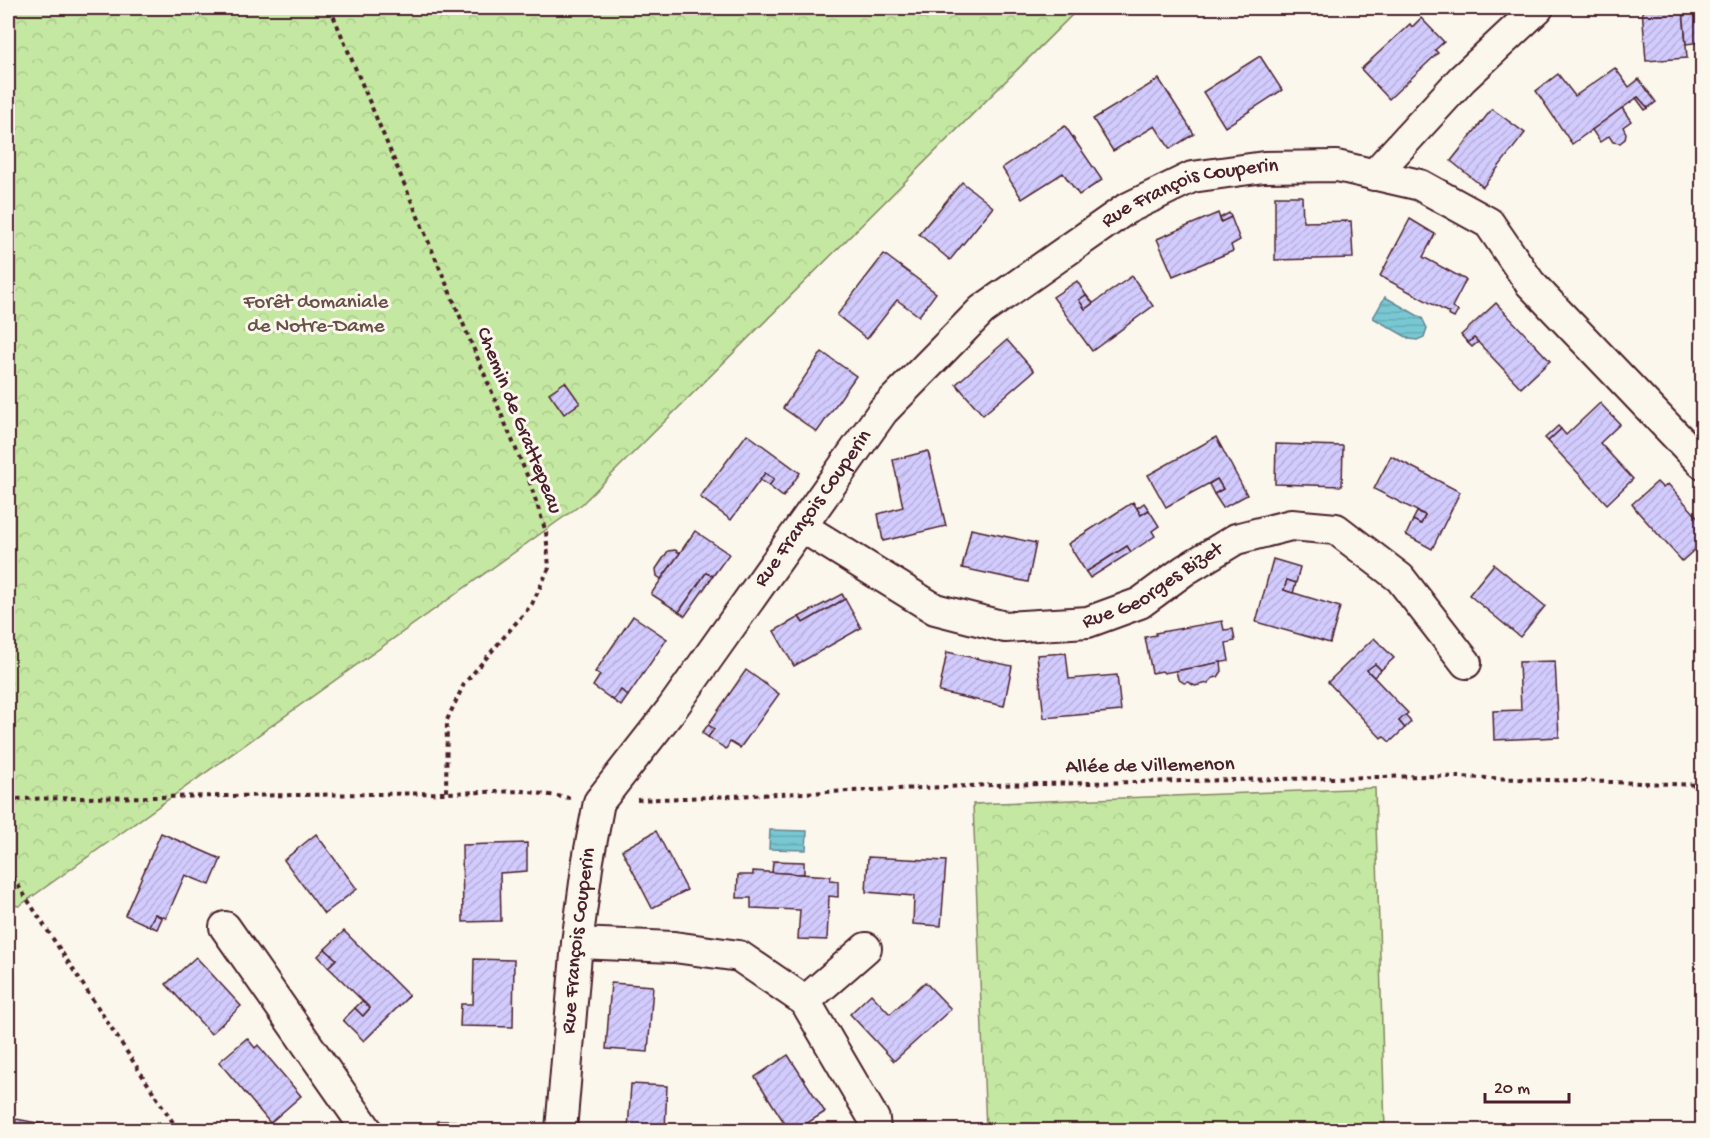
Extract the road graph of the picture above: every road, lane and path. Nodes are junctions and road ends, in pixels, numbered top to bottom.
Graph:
1 (330, 8) edge
2 (1538, 8) edge
3 (1374, 175) junction
4 (1702, 463) edge
5 (802, 526) junction
6 (1466, 663) dead end
7 (1702, 785) edge
8 (446, 793) junction
9 (8, 799) edge
10 (599, 802) junction
11 (8, 870) edge
12 (225, 927) dead end
13 (577, 943) junction
14 (866, 948) dead end
15 (805, 1001) junction
16 (178, 1131) edge
17 (367, 1131) edge
18 (561, 1131) edge
19 (875, 1131) edge

1 - 8 path, Chemin de Grattepeau
2 - 3 street
3 - 4 street, Rue François Couperin
3 - 5 street, Rue François Couperin
5 - 6 street, Rue Georges Bizet
5 - 10 street, Rue François Couperin
7 - 10 path, Allée de Villemenon
8 - 9 path
8 - 10 path
10 - 13 street, Rue François Couperin
11 - 16 path
12 - 17 street
13 - 15 street
13 - 18 street, Rue François Couperin
14 - 15 street
15 - 19 street

